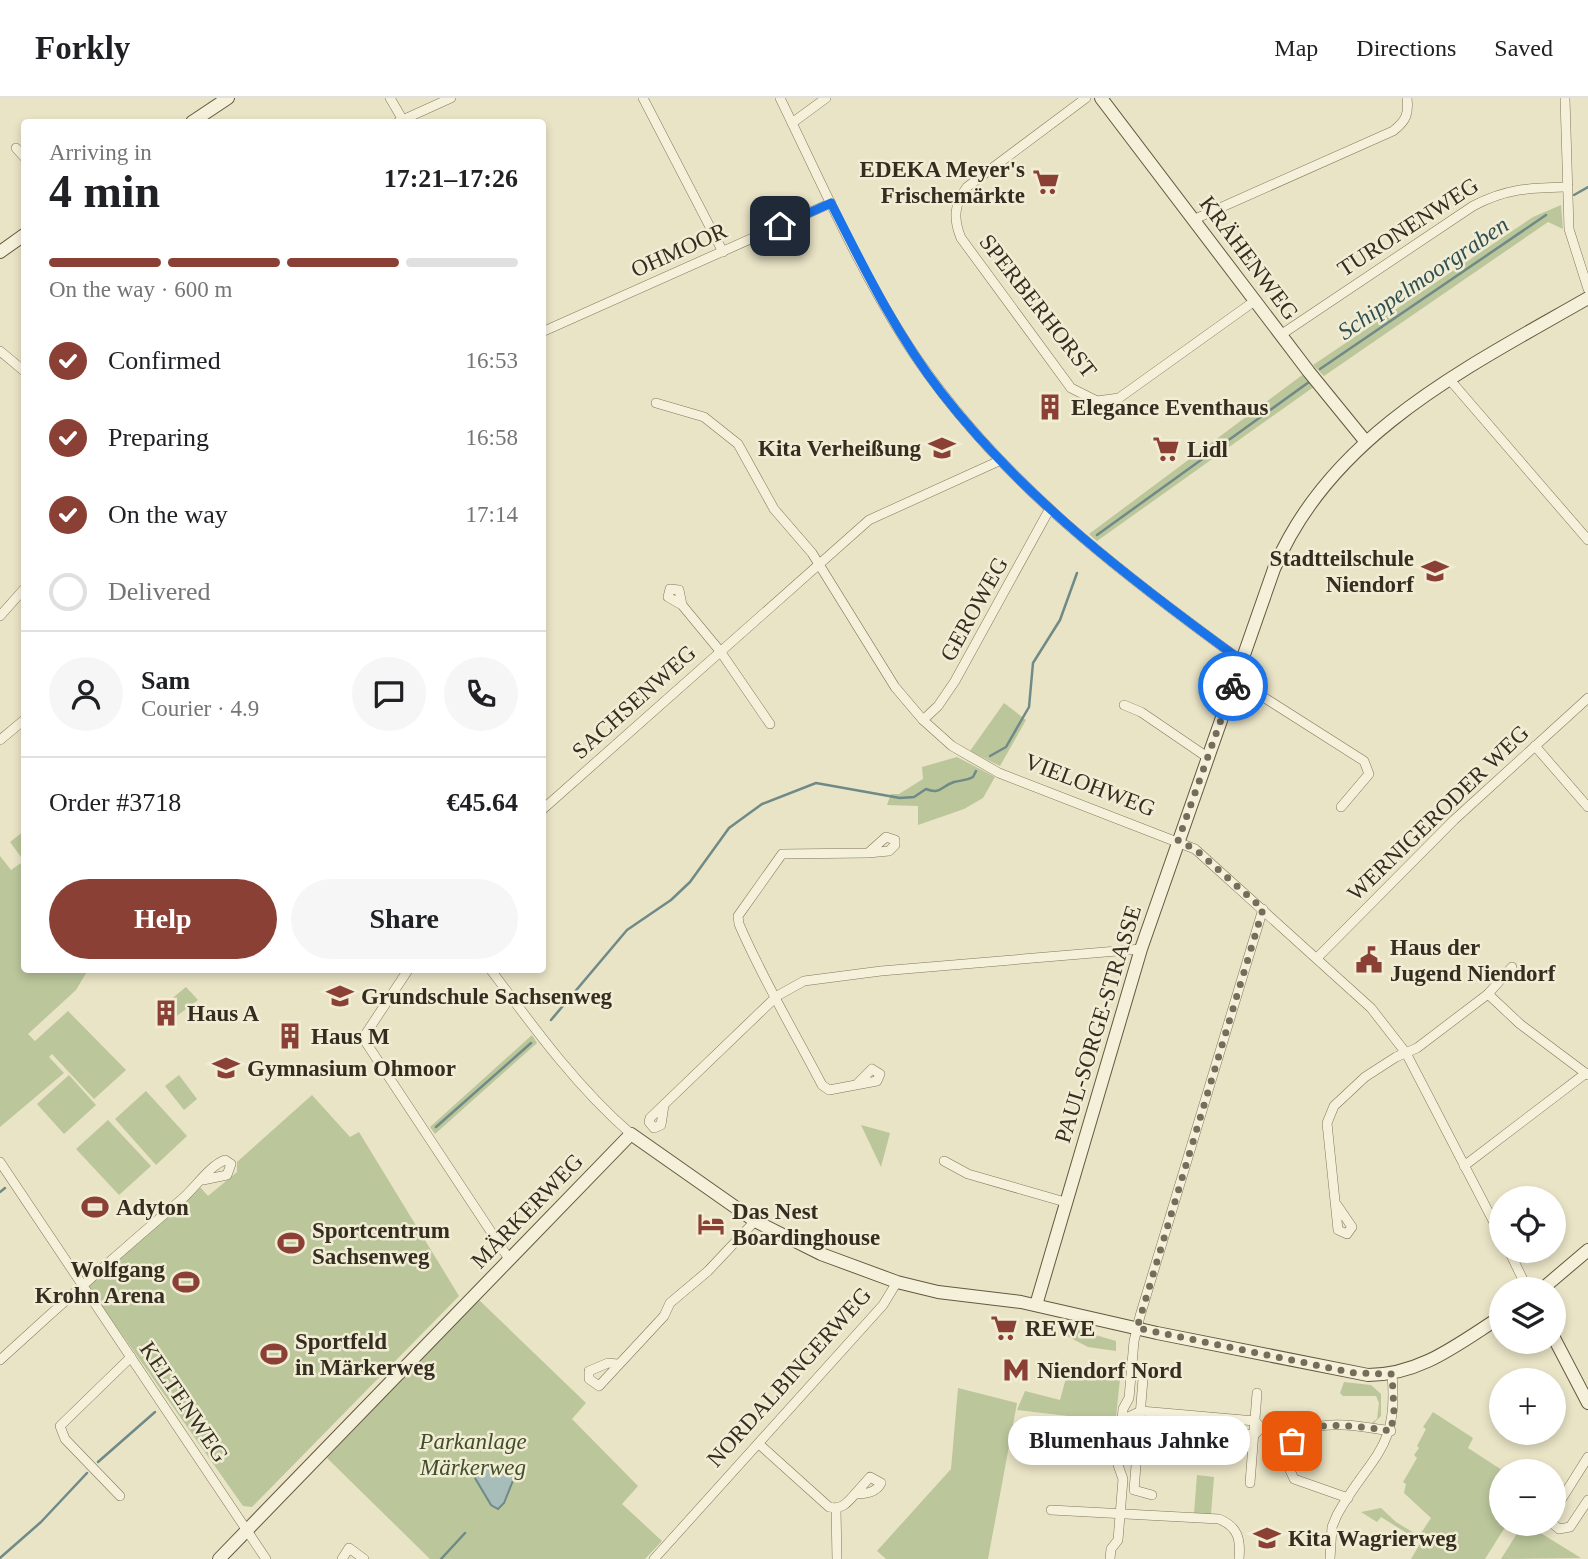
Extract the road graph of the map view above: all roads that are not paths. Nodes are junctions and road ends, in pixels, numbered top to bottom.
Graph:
1 (229, 98) edge
2 (390, 98) edge
3 (451, 98) edge
4 (643, 98) edge
5 (779, 98) edge
6 (826, 98) edge
7 (1086, 98) edge
8 (1101, 98) edge
9 (1407, 98) edge
10 (1565, 98) edge
11 (197, 119) edge
12 (400, 119) edge
13 (405, 119) edge
14 (792, 123) junction
15 (16, 148) dead end
16 (21, 154) edge
17 (1567, 187) junction
18 (831, 203) junction
19 (1195, 219) junction
20 (21, 237) edge
21 (0, 252) edge
22 (723, 252) junction
23 (1588, 289) edge
24 (1588, 299) edge
25 (1256, 300) junction
26 (546, 330) edge
27 (1282, 334) junction
28 (0, 351) edge
29 (21, 368) edge
30 (1450, 380) junction
31 (656, 403) dead end
32 (1366, 442) junction
33 (999, 461) junction
34 (1049, 510) junction
35 (1588, 540) edge
36 (818, 563) junction
37 (21, 592) edge
38 (682, 606) dead end
39 (0, 616) edge
40 (720, 651) junction
41 (1242, 661) junction
42 (1235, 679) junction
43 (1588, 698) edge
44 (1124, 705) dead end
45 (923, 720) junction
46 (21, 722) edge
47 (770, 724) dead end
48 (0, 740) edge
49 (1535, 746) junction
50 (1208, 757) junction
51 (546, 806) edge
52 (1341, 807) dead end
53 (1588, 807) edge
54 (1178, 841) junction
55 (868, 853) dead end
56 (1263, 909) junction
57 (1141, 949) junction
58 (1317, 958) junction
59 (1512, 967) dead end
60 (406, 973) edge
61 (493, 973) edge
62 (1488, 994) junction
63 (776, 996) junction
64 (1406, 1053) junction
65 (1587, 1074) edge
66 (858, 1083) dead end
67 (664, 1105) dead end
68 (631, 1134) junction
69 (0, 1161) edge
70 (944, 1161) dead end
71 (1464, 1166) junction
72 (203, 1180) dead end
73 (1065, 1202) junction
74 (1337, 1205) dead end
75 (1489, 1213) edge
76 (755, 1221) junction
77 (1588, 1250) edge
78 (509, 1259) junction
79 (1556, 1277) edge
80 (897, 1282) junction
81 (83, 1284) junction
82 (1036, 1305) junction
83 (1489, 1324) edge
84 (1137, 1328) junction
85 (1562, 1354) edge
86 (131, 1357) junction
87 (0, 1360) edge
88 (617, 1364) dead end
89 (1392, 1374) junction
90 (1143, 1379) dead end
91 (1257, 1393) dead end
92 (1588, 1403) edge
93 (1141, 1411) junction
94 (1125, 1420) junction
95 (1255, 1421) junction
96 (1140, 1424) junction
97 (1391, 1431) junction
98 (1254, 1435) junction
99 (759, 1444) junction
100 (1588, 1457) edge
101 (1250, 1483) dead end
102 (1149, 1492) dead end
103 (1566, 1492) edge
104 (855, 1494) dead end
105 (120, 1496) dead end
106 (1348, 1498) junction
107 (1588, 1500) edge
108 (836, 1509) junction
109 (1051, 1510) dead end
110 (1120, 1514) junction
111 (1566, 1528) edge
112 (247, 1530) junction
113 (219, 1559) edge
114 (266, 1559) edge
115 (342, 1559) edge
116 (364, 1559) edge
117 (654, 1559) edge
118 (837, 1559) edge
119 (1110, 1559) edge
120 (1239, 1559) edge
121 (1330, 1559) edge

1 - 11 street
2 - 12 street
3 - 13 street
4 - 22 street
5 - 14 street
6 - 14 street
7 - 25 street, SPERBERHORST
8 - 19 street, KRÄHENWEG
9 - 19 street
10 - 17 street
14 - 18 street
15 - 16 street
17 - 23 street
17 - 27 street, TURONENWEG
18 - 22 street, OHMOOR
18 - 33 street
19 - 25 street, KRÄHENWEG
20 - 21 street
22 - 26 street, OHMOOR
24 - 30 street, PAUL-SORGE-STRASSE
25 - 27 street, KRÄHENWEG
27 - 32 street, KRÄHENWEG
28 - 29 street
30 - 32 street, PAUL-SORGE-STRASSE
30 - 35 street
31 - 36 street
32 - 41 street, PAUL-SORGE-STRASSE
33 - 34 street
33 - 36 street, SACHSENWEG
34 - 41 street
34 - 45 street, GEROWEG
36 - 40 street, SACHSENWEG
36 - 45 street, VIELOHWEG
37 - 39 street
38 - 40 street, SACHSENWEG
40 - 47 street, SACHSENWEG
40 - 51 street, SACHSENWEG
41 - 42 street, PAUL-SORGE-STRASSE
42 - 50 street, PAUL-SORGE-STRASSE
42 - 52 street
43 - 49 street, WERNIGERODER WEG
44 - 50 street
45 - 54 street, VIELOHWEG
46 - 48 street
49 - 53 street
49 - 58 street, WERNIGERODER WEG
50 - 54 street, PAUL-SORGE-STRASSE
54 - 56 street, VIELOHWEG
54 - 57 street, PAUL-SORGE-STRASSE
55 - 63 street
56 - 58 street, VIELOHWEG
56 - 84 street
57 - 63 street
57 - 73 street, PAUL-SORGE-STRASSE
58 - 64 street, VIELOHWEG
59 - 62 street
60 - 78 street
61 - 68 street
62 - 64 street
62 - 65 street
63 - 66 street
63 - 67 street
64 - 71 street, VIELOHWEG
64 - 74 street
65 - 71 street
68 - 76 street
68 - 78 street, MÄRKERWEG
69 - 81 street, KELTENWEG
70 - 73 street
71 - 75 street, VIELOHWEG
72 - 81 street
73 - 82 street, PAUL-SORGE-STRASSE
76 - 80 street
76 - 88 street
77 - 79 street
78 - 112 street, MÄRKERWEG
80 - 82 street, NORDALBINGERWEG
80 - 99 street, NORDALBINGERWEG
81 - 86 street, KELTENWEG
81 - 87 street
82 - 84 street, NORDALBINGERWEG
83 - 89 street, NORDALBINGERWEG
84 - 89 street, NORDALBINGERWEG
84 - 94 street
85 - 92 street
86 - 105 street
86 - 112 street, KELTENWEG
89 - 97 street
90 - 93 street
91 - 95 street
93 - 94 street
93 - 95 street
93 - 96 street
94 - 96 street
94 - 110 street
95 - 98 street
96 - 98 street
96 - 102 street
97 - 106 street
97 - 106 street
98 - 101 street
99 - 108 street
99 - 117 street, NORDALBINGERWEG
100 - 103 street
104 - 108 street
106 - 121 street
107 - 111 street
108 - 118 street
109 - 110 street
110 - 119 street
110 - 120 street
112 - 113 street, MÄRKERWEG
112 - 114 street, KELTENWEG
115 - 116 street

